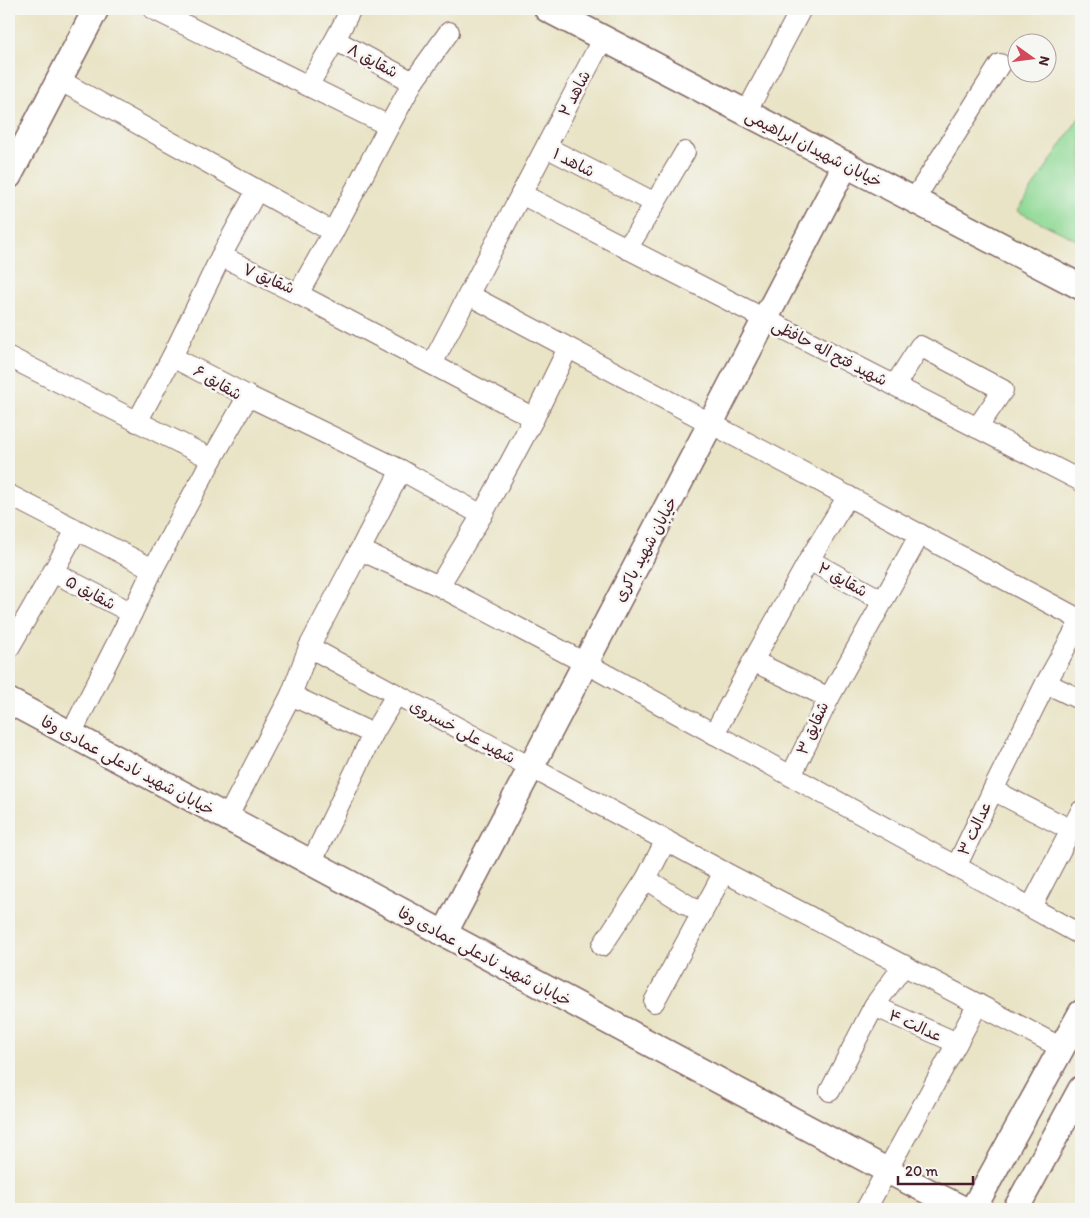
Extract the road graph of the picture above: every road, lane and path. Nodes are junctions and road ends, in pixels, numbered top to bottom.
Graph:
1 (96, 9) edge
2 (152, 9) edge
3 (351, 9) edge
4 (547, 9) edge
5 (801, 9) edge
6 (449, 32) dead end
7 (603, 38) junction
8 (335, 40) junction
9 (1000, 64) dead end
10 (58, 80) junction
11 (414, 82) junction
12 (308, 86) junction
13 (746, 112) junction
14 (389, 126) junction
15 (546, 148) junction
16 (685, 152) dead end
17 (846, 164) junction
18 (9, 176) edge
19 (257, 190) junction
20 (521, 194) junction
21 (914, 200) junction
22 (655, 202) junction
23 (333, 232) junction
24 (627, 249) junction
25 (221, 256) junction
26 (1081, 287) edge
27 (298, 294) junction
28 (469, 295) junction
29 (765, 319) junction
30 (568, 348) junction
31 (9, 357) edge
32 (172, 357) junction
33 (432, 364) junction
34 (894, 386) junction
35 (248, 396) junction
36 (534, 418) junction
37 (137, 422) junction
38 (711, 423) junction
39 (977, 428) junction
40 (212, 459) junction
41 (401, 470) junction
42 (1081, 481) edge
43 (9, 495) edge
44 (848, 496) junction
45 (482, 515) junction
46 (76, 530) junction
47 (920, 534) junction
48 (360, 550) junction
49 (808, 560) junction
50 (153, 569) junction
51 (53, 572) junction
52 (439, 586) junction
53 (883, 601) junction
54 (132, 613) junction
55 (1081, 620) edge
56 (309, 647) junction
57 (9, 648) edge
58 (753, 661) junction
59 (585, 664) junction
60 (1046, 682) junction
61 (291, 695) junction
62 (396, 695) junction
63 (829, 698) junction
64 (1081, 700) edge
65 (9, 701) edge
66 (71, 734) junction
67 (373, 734) junction
68 (714, 734) junction
69 (530, 768) junction
70 (791, 776) junction
71 (993, 790) junction
72 (1081, 811) edge
73 (226, 818) junction
74 (1071, 830) junction
75 (666, 840) junction
76 (311, 863) junction
77 (956, 867) junction
78 (724, 872) junction
79 (646, 880) junction
80 (1031, 907) junction
81 (702, 914) junction
82 (444, 934) junction
83 (1081, 935) edge
84 (602, 946) dead end
85 (904, 965) junction
86 (654, 1002) dead end
87 (978, 1004) junction
88 (874, 1006) junction
89 (1081, 1013) edge
90 (957, 1043) junction
91 (1062, 1048) junction
92 (1081, 1089) edge
93 (830, 1091) dead end
94 (888, 1171) junction
95 (866, 1209) edge
96 (963, 1209) edge
97 (973, 1209) edge
98 (1016, 1209) edge

1 - 10 street
2 - 12 street
3 - 8 street
4 - 7 street, خیابان شهیدان ابراهیمی
5 - 13 street
6 - 11 street
7 - 13 street, خیابان شهیدان ابراهیمی
7 - 15 street, شاهد ۲
8 - 11 street, شقایق ۸
8 - 12 street, شقایق ۸
9 - 21 street
10 - 18 street
10 - 19 street
11 - 14 street, شقایق ۸
12 - 14 street
13 - 17 street, خیابان شهیدان ابراهیمی
14 - 23 street, شقایق ۸
15 - 20 street, شاهد ۱
15 - 22 street, شاهد ۱
16 - 22 street
17 - 21 street, خیابان شهیدان ابراهیمی
17 - 29 street, خیابان شهید باکری
19 - 23 street
19 - 25 street
20 - 24 street
20 - 28 street, شاهد ۱
21 - 26 street, خیابان شهیدان ابراهیمی
22 - 24 street
23 - 27 street, شقایق ۷
24 - 29 street
25 - 27 street, شقایق ۷
25 - 32 street
27 - 33 street
28 - 30 street
28 - 33 street, شاهد ۱
29 - 34 street, شهید فتح اله حافظی
29 - 38 street, خیابان شهید باکری
30 - 36 street
30 - 38 street
31 - 37 street
32 - 35 street, شقایق ۶
32 - 37 street
33 - 36 street
34 - 39 street, شهید فتح اله حافظی
34 - 39 street, شهید فتح اله حافظی
35 - 40 street, شقایق ۶
35 - 41 street
36 - 45 street
37 - 40 street
38 - 44 street
38 - 59 street, خیابان شهید باکری
39 - 42 street
40 - 50 street, شقایق ۶
41 - 45 street
41 - 48 street
43 - 46 street
44 - 47 street
44 - 49 street, شقایق ۲
45 - 52 street
46 - 50 street
46 - 51 street, شقایق ۵
47 - 53 street, شقایق ۲
47 - 55 street
48 - 52 street, شقایق ۳
48 - 56 street
49 - 53 street, شقایق ۲
49 - 58 street
50 - 54 street, شقایق ۵
51 - 54 street, شقایق ۵
51 - 57 street
52 - 59 street, شقایق ۳
53 - 63 street
54 - 66 street
55 - 60 street
56 - 61 street
56 - 62 street, شهید علی خسروی
58 - 63 street, شقایق ۳
58 - 68 street
59 - 68 street, شقایق ۳
59 - 69 street, خیابان شهید باکری
60 - 64 street
60 - 71 street
61 - 67 street
61 - 73 street
62 - 67 street, شهید علی خسروی
62 - 69 street, شهید علی خسروی
63 - 70 street, شقایق ۳
65 - 66 street, خیابان شهید نادعلی عمادی وفا
66 - 73 street, خیابان شهید نادعلی عمادی وفا
67 - 76 street, شهید علی خسروی
68 - 70 street, شقایق ۳
69 - 75 street, شهید علی خسروی
69 - 82 street, خیابان شهید باکری
70 - 77 street
71 - 74 street, عدالت ۳
71 - 77 street, عدالت ۳
72 - 74 street
73 - 76 street, خیابان شهید نادعلی عمادی وفا
74 - 80 street
75 - 78 street, شهید علی خسروی
75 - 79 street
76 - 82 street, خیابان شهید نادعلی عمادی وفا
77 - 80 street, عدالت ۳
78 - 81 street
78 - 85 street, شهید علی خسروی
79 - 81 street
79 - 84 street
80 - 83 street, عدالت ۳
81 - 86 street
82 - 94 street, خیابان شهید نادعلی عمادی وفا
85 - 87 street
85 - 88 street, عدالت ۴
87 - 90 street, عدالت ۴
87 - 91 street
88 - 90 street, عدالت ۴
88 - 93 street
89 - 91 street
90 - 94 street
91 - 97 street
92 - 98 street
94 - 95 street
94 - 96 street, خیابان شهید نادعلی عمادی وفا

